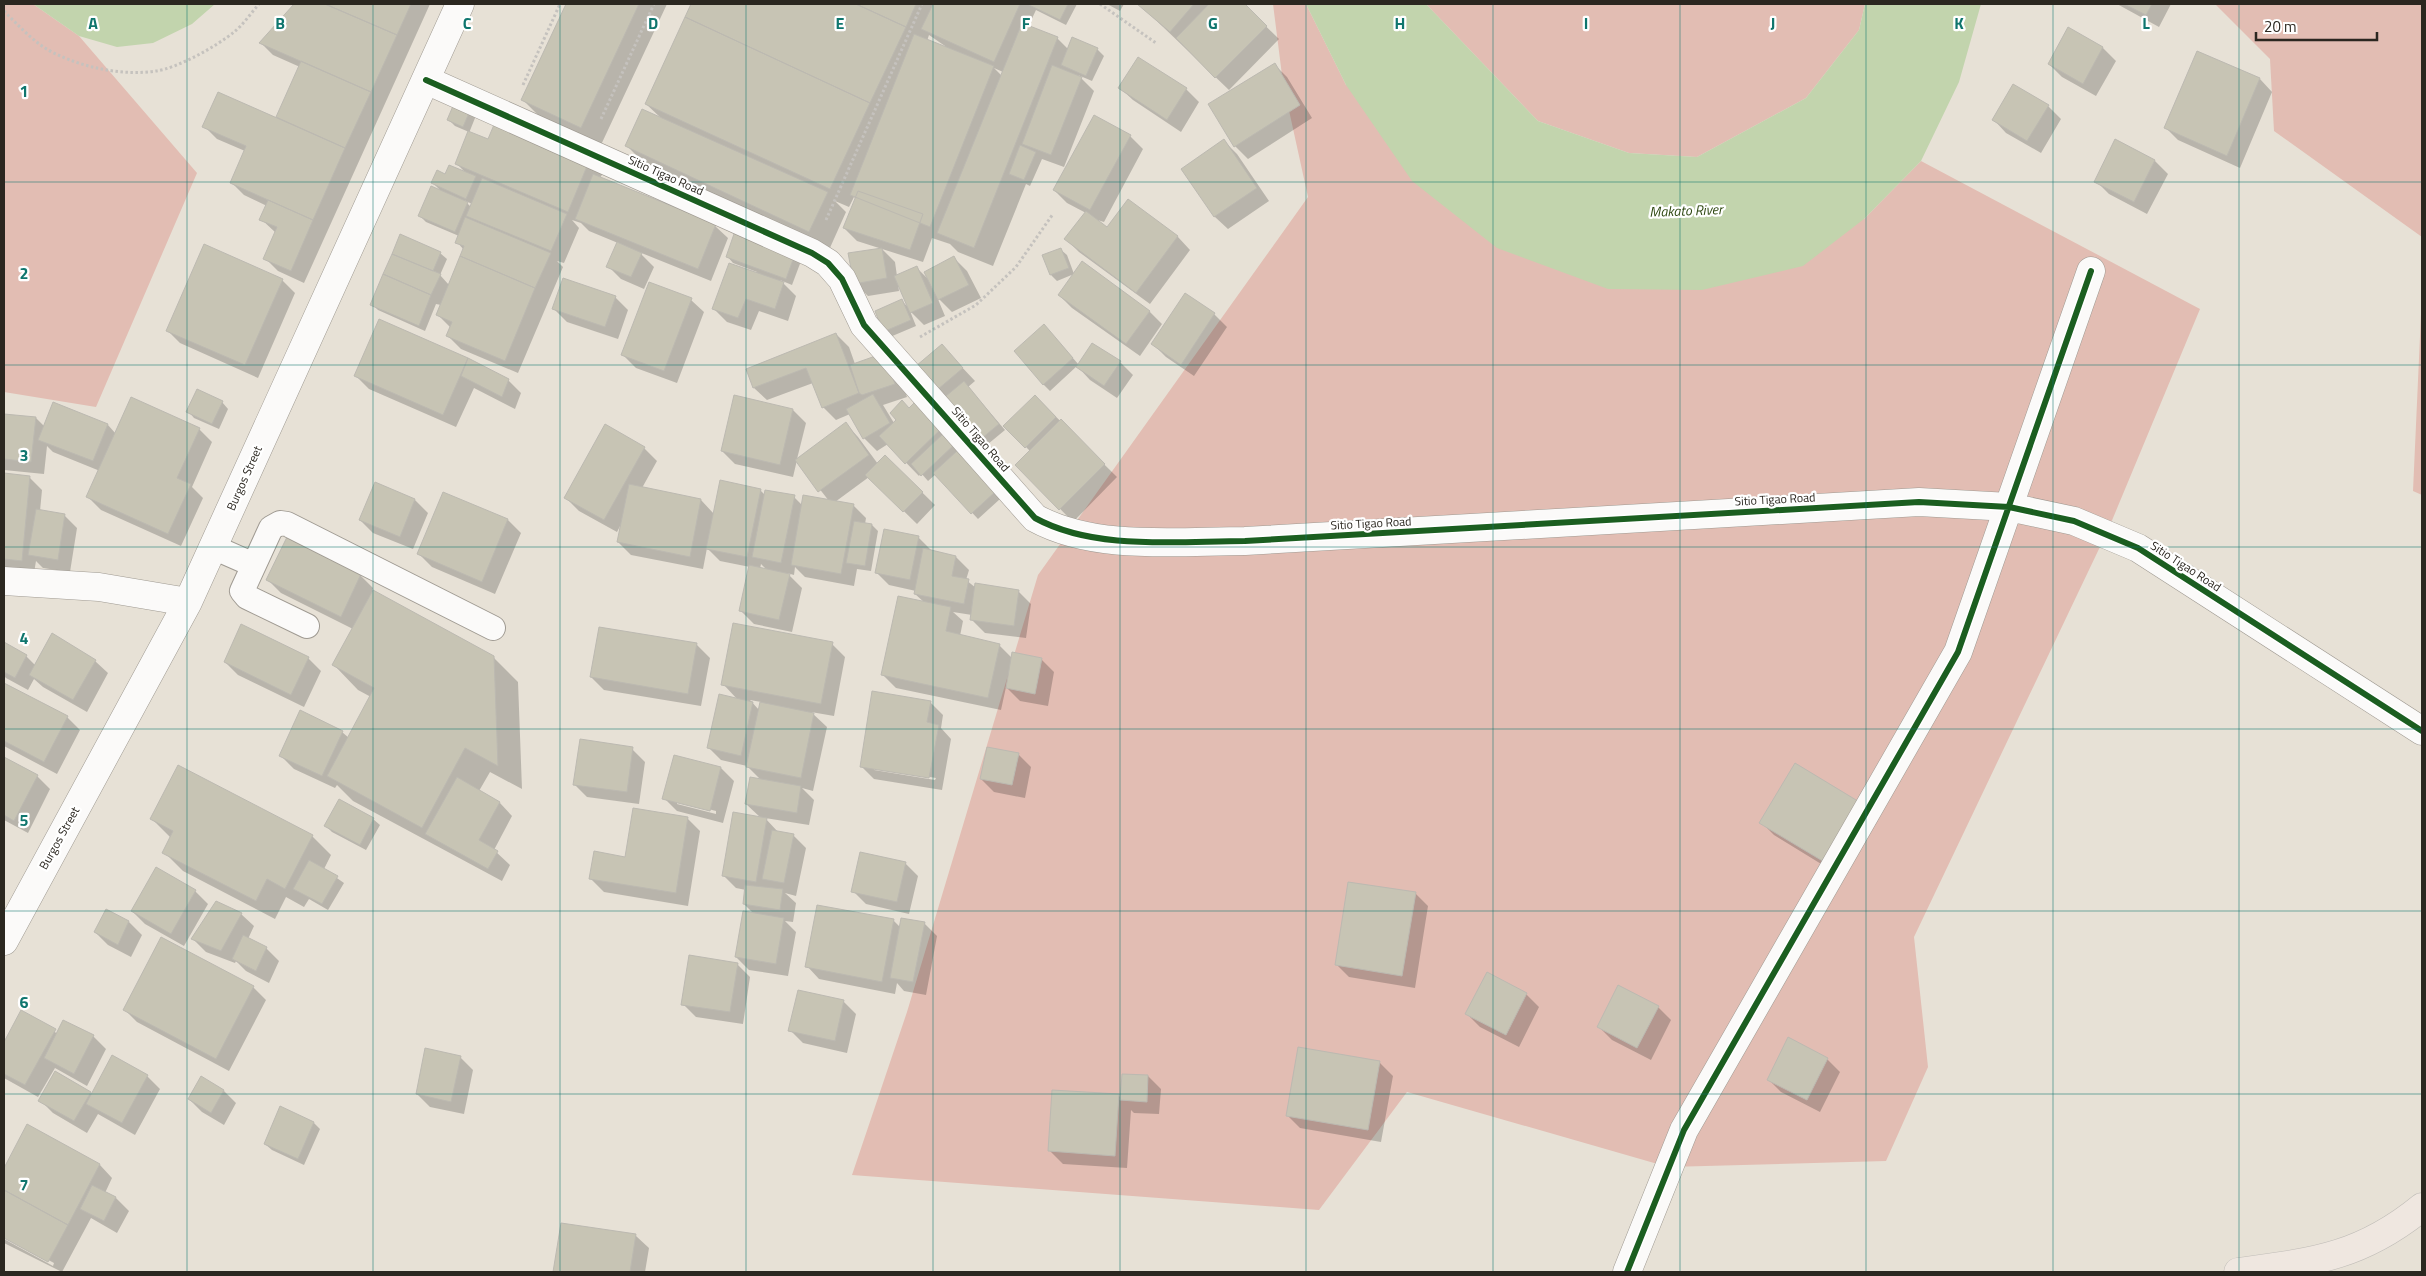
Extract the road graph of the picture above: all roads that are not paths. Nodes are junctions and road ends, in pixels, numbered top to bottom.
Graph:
1 (460, 4) edge
2 (426, 80) junction
3 (2091, 271) dead end
4 (2010, 506) junction
5 (213, 547) junction
6 (254, 565) junction
7 (4, 581) edge
8 (188, 602) junction
9 (308, 626) dead end
10 (493, 628) dead end
11 (2422, 732) edge
12 (4, 941) edge
13 (2422, 1207) edge
14 (1627, 1272) edge
15 (2238, 1272) edge

1 - 2 street, Burgos Street
2 - 4 street, Sitio Tigao Road
2 - 5 street, Burgos Street
3 - 4 street
4 - 11 street, Sitio Tigao Road
4 - 14 street
5 - 6 lane
5 - 8 street, Burgos Street
6 - 9 lane
6 - 10 lane
7 - 8 street
8 - 12 street, Burgos Street
13 - 15 main road

